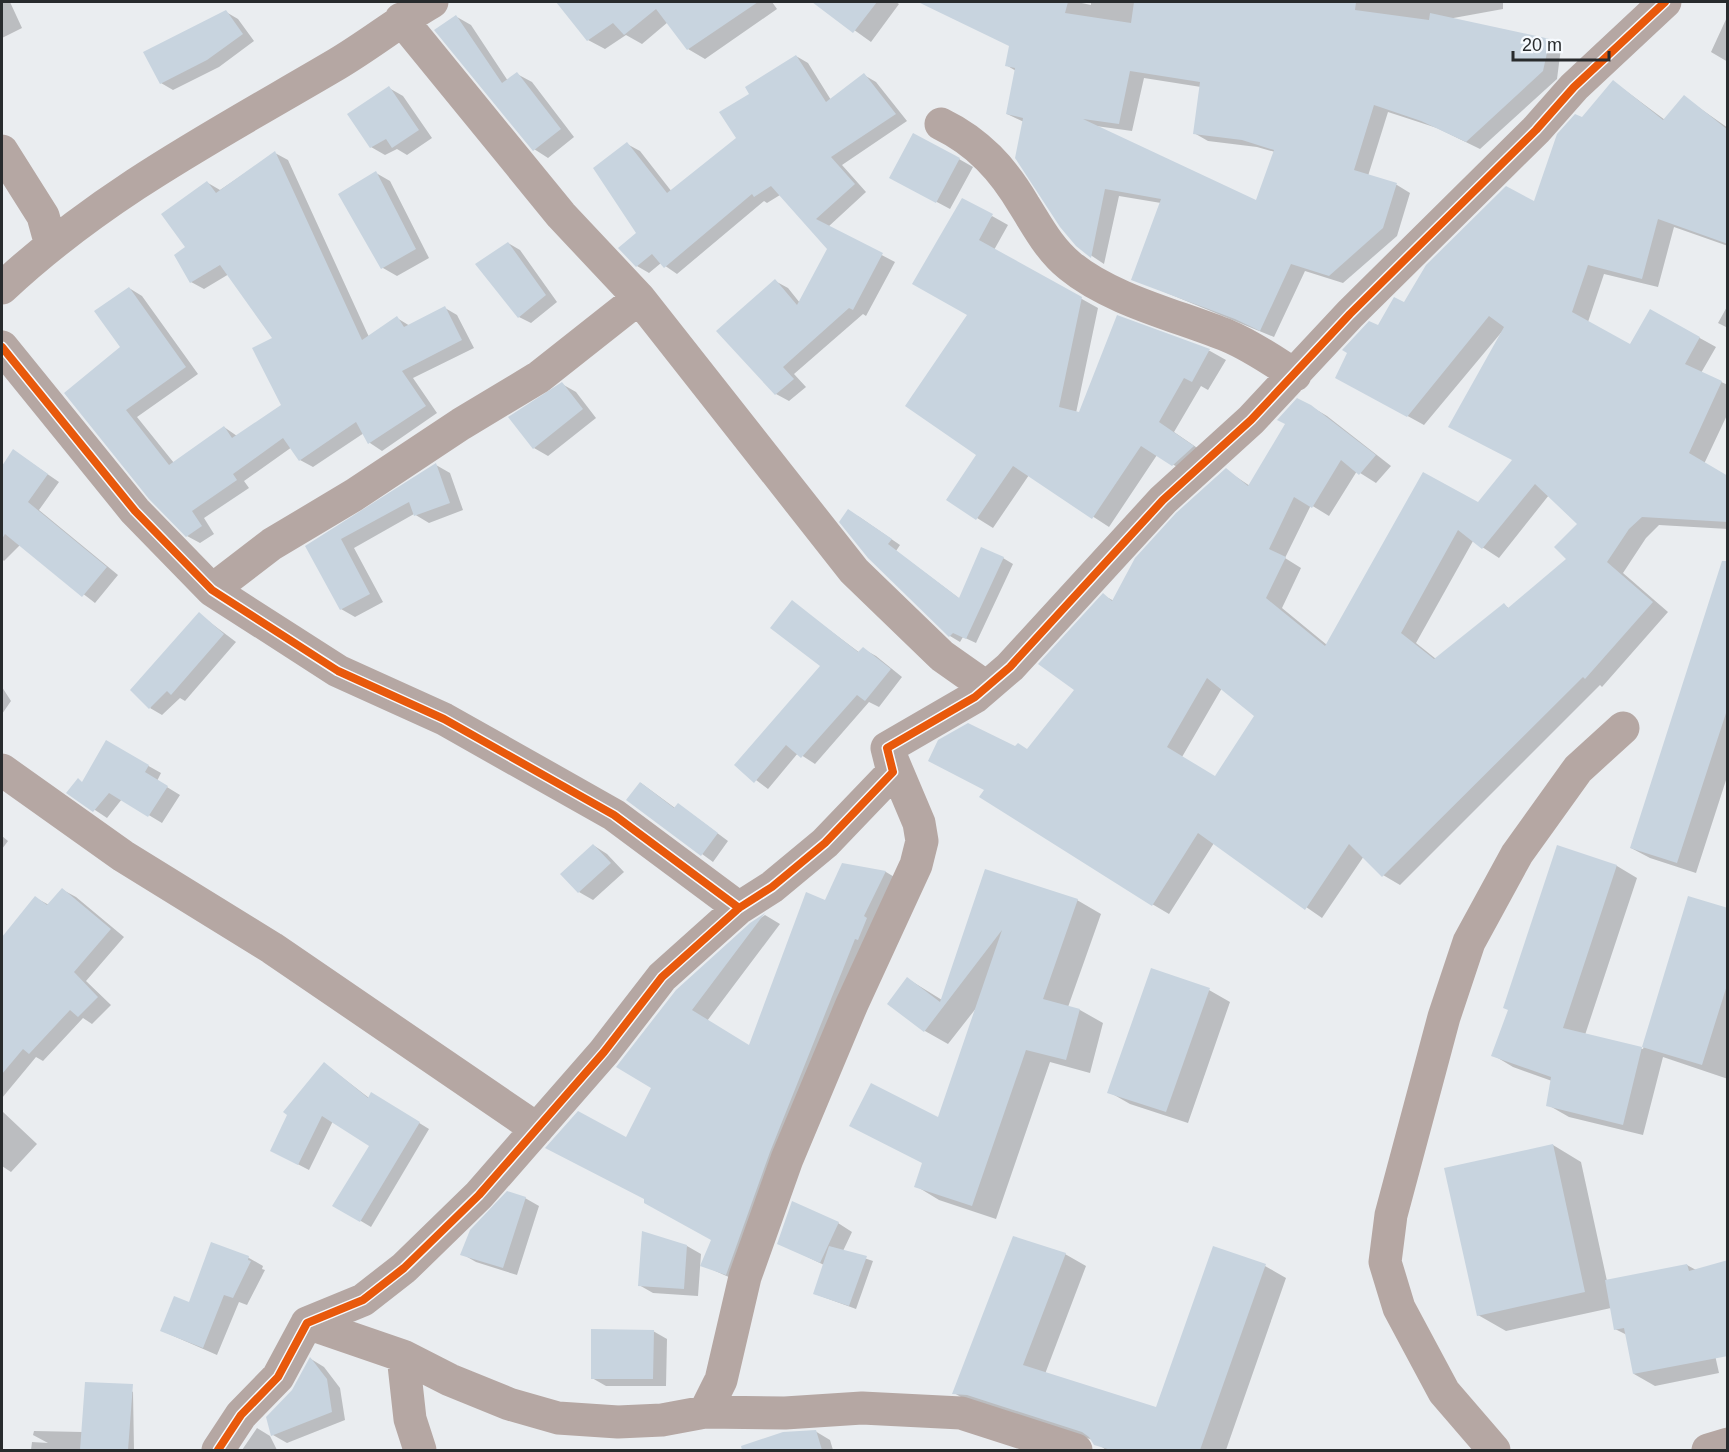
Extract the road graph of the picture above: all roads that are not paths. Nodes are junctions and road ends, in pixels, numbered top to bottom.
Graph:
1 (432, 2) edge
2 (1665, 2) edge
3 (401, 19) junction
4 (941, 124) dead end
5 (2, 151) edge
6 (51, 245) junction
7 (2, 288) edge
8 (639, 298) junction
9 (2, 347) edge
10 (1295, 375) junction
11 (212, 590) junction
12 (986, 687) junction
13 (1623, 728) dead end
14 (887, 748) junction
15 (2, 770) edge
16 (739, 908) junction
17 (537, 1129) junction
18 (307, 1323) junction
19 (403, 1356) junction
20 (705, 1412) junction
21 (1728, 1444) edge
22 (218, 1450) edge
23 (420, 1450) edge
24 (1076, 1450) edge
25 (1494, 1450) edge
26 (1708, 1450) edge

1 - 3 street
2 - 10 street
3 - 6 street
3 - 8 street
4 - 10 street
5 - 6 street
6 - 7 street
8 - 11 street
8 - 12 street
9 - 11 street
10 - 12 street
11 - 16 street
12 - 14 street
13 - 25 street
14 - 16 street
14 - 20 street
15 - 17 street
16 - 17 street
17 - 18 street
18 - 19 street
18 - 22 street
19 - 20 street
19 - 23 street
20 - 24 street
21 - 26 street

